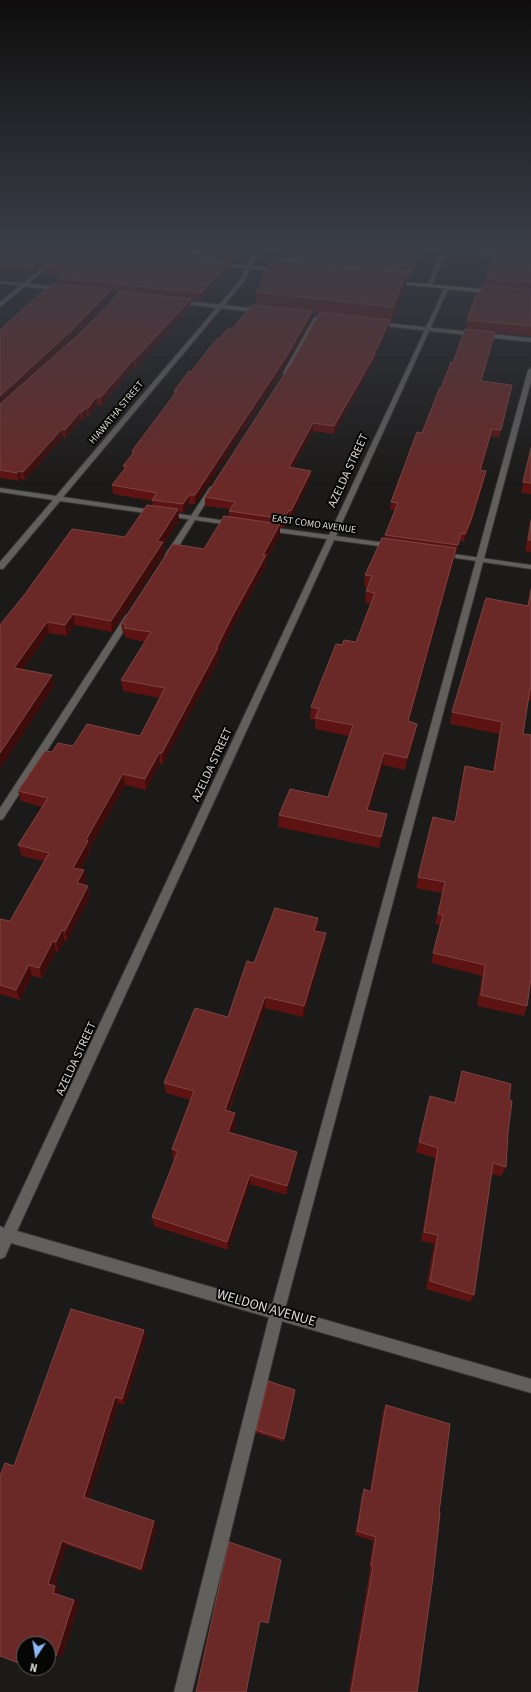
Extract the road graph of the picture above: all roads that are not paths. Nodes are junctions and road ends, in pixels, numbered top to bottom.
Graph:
1 (202, 328) edge
2 (311, 328) edge
3 (418, 328) edge
4 (428, 329) junction
5 (531, 340) edge
6 (531, 370) edge
7 (282, 379) edge
8 (214, 485) edge
9 (0, 490) edge
10 (58, 498) junction
11 (193, 518) junction
12 (246, 526) edge
13 (260, 528) edge
14 (332, 537) junction
15 (402, 548) edge
16 (433, 552) edge
17 (480, 560) junction
18 (163, 564) edge
19 (0, 567) edge
20 (531, 567) edge
21 (133, 611) edge
22 (0, 816) edge
23 (4, 1234) edge
24 (0, 1252) edge
25 (277, 1313) junction
26 (531, 1386) edge
27 (183, 1692) edge

1 - 10 street, HIAWATHA STREET
2 - 7 street
3 - 4 street
4 - 5 street
4 - 14 street, AZELDA STREET
6 - 17 street
8 - 11 street
9 - 10 street
10 - 11 street
10 - 19 street, HIAWATHA STREET
11 - 12 street
11 - 18 street
13 - 14 street, EAST COMO AVENUE
14 - 15 street, EAST COMO AVENUE
14 - 23 street, AZELDA STREET
16 - 17 street
17 - 20 street
17 - 25 street
21 - 22 street
23 - 24 street, AZELDA STREET
23 - 25 street, WELDON AVENUE
25 - 26 street, WELDON AVENUE
25 - 27 street

